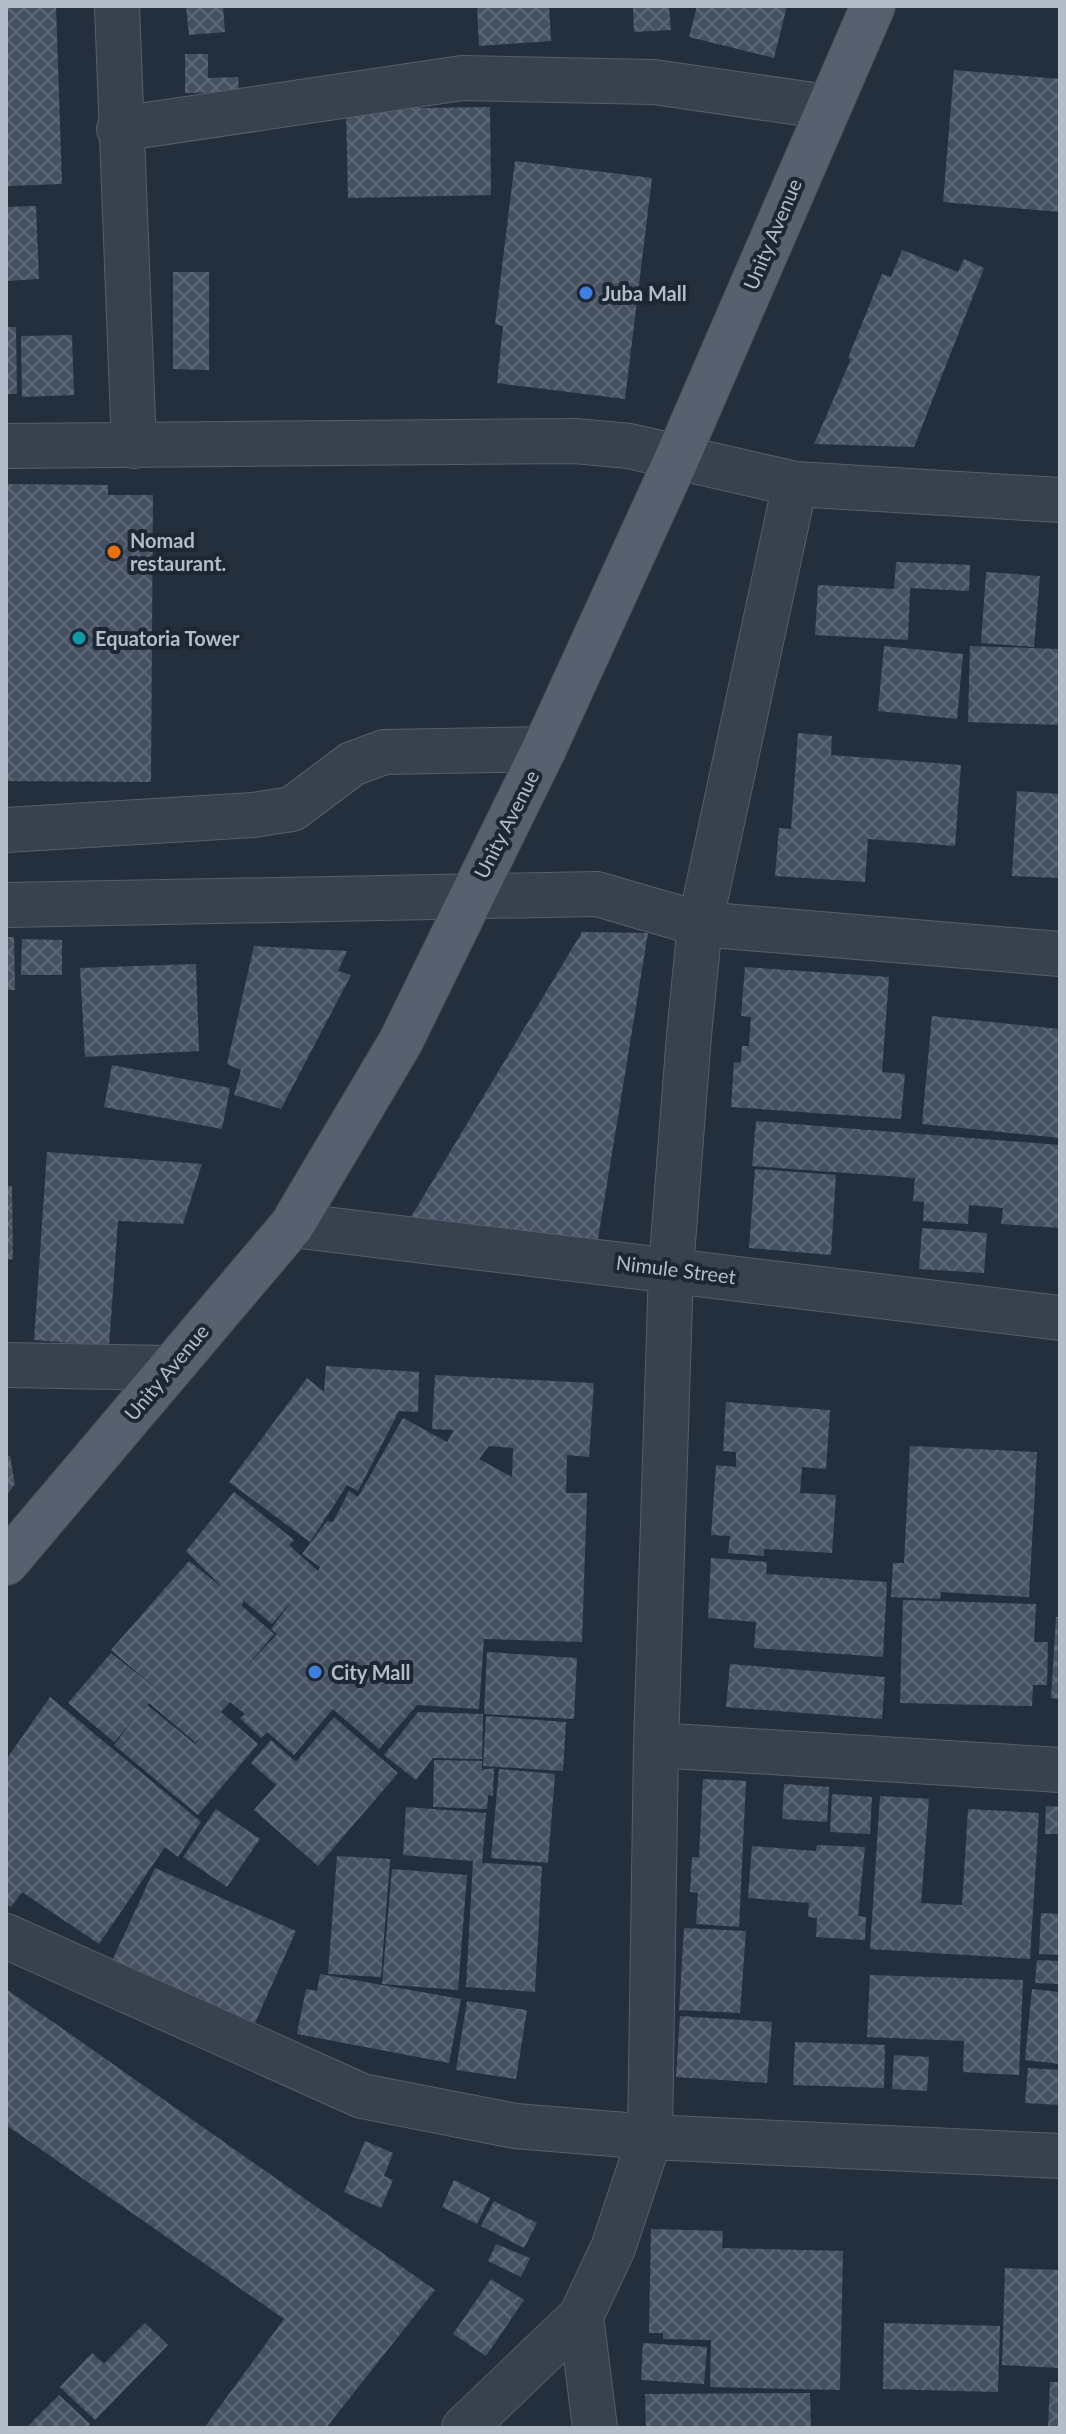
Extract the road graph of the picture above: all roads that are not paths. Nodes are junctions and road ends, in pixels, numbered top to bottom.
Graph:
1 (117, 6) edge
2 (873, 6) edge
3 (827, 107) junction
4 (119, 129) junction
5 (6, 446) edge
6 (134, 446) junction
7 (678, 456) junction
8 (795, 484) junction
9 (1060, 500) edge
10 (544, 749) junction
11 (6, 830) edge
12 (467, 899) junction
13 (6, 905) edge
14 (700, 924) junction
15 (1060, 954) edge
16 (292, 1225) junction
17 (671, 1269) junction
18 (1060, 1318) edge
19 (6, 1365) edge
20 (169, 1368) junction
21 (6, 1563) edge
22 (656, 1745) junction
23 (1060, 1770) edge
24 (6, 1936) edge
25 (650, 2137) junction
26 (1060, 2156) edge
27 (581, 2316) junction
28 (464, 2428) edge
29 (595, 2428) edge

1 - 4 street
2 - 3 main road, Unity Avenue
3 - 4 street
3 - 7 main road, Unity Avenue
4 - 6 street
5 - 6 street
6 - 7 street
7 - 8 street
7 - 10 main road, Unity Avenue
8 - 9 street
8 - 14 street
10 - 11 street
10 - 12 main road, Unity Avenue
12 - 13 street
12 - 14 street
12 - 16 main road, Unity Avenue
14 - 15 street
14 - 17 street
16 - 17 street, Nimule Street
16 - 20 main road, Unity Avenue
17 - 18 street, Nimule Street
17 - 22 street
19 - 20 street
20 - 21 main road, Unity Avenue
22 - 23 street
22 - 25 street
24 - 25 street
25 - 26 street
25 - 27 street
27 - 28 street
27 - 29 street

